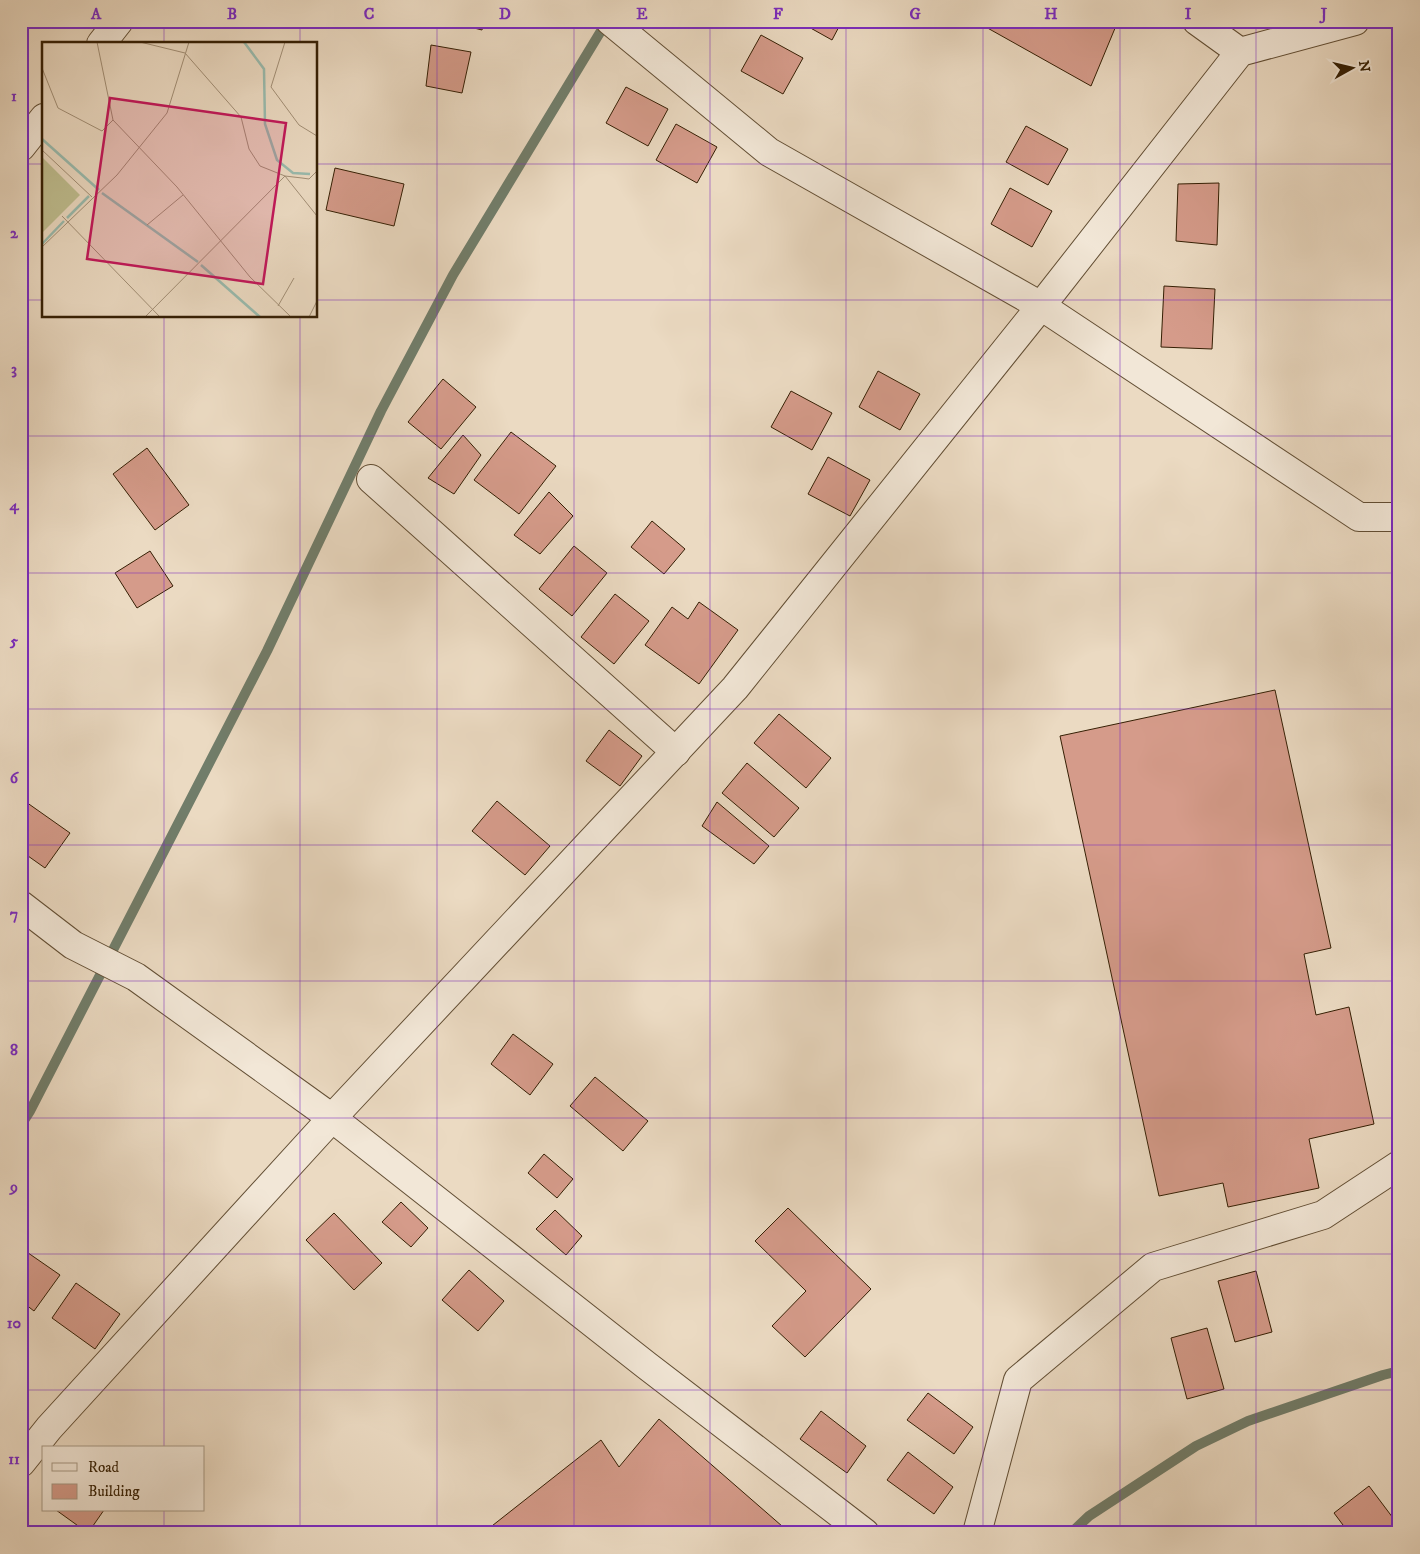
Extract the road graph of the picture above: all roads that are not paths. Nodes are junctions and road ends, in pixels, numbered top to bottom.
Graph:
1 (119, 21) edge
2 (610, 21) edge
3 (1197, 21) edge
4 (1355, 21) edge
5 (103, 42) edge
6 (1240, 52) junction
7 (42, 120) edge
8 (21, 146) edge
9 (1041, 306) junction
10 (371, 479) dead end
11 (1399, 517) edge
12 (676, 752) junction
13 (21, 905) edge
14 (332, 1118) junction
15 (1399, 1165) edge
16 (21, 1463) edge
17 (864, 1533) edge
18 (977, 1533) edge

1 - 5 street
2 - 9 street
3 - 6 street
4 - 6 street
6 - 9 street
7 - 8 street
9 - 11 street
9 - 12 street
10 - 12 street
12 - 14 street
13 - 14 street
14 - 16 street
14 - 17 street
15 - 18 street

